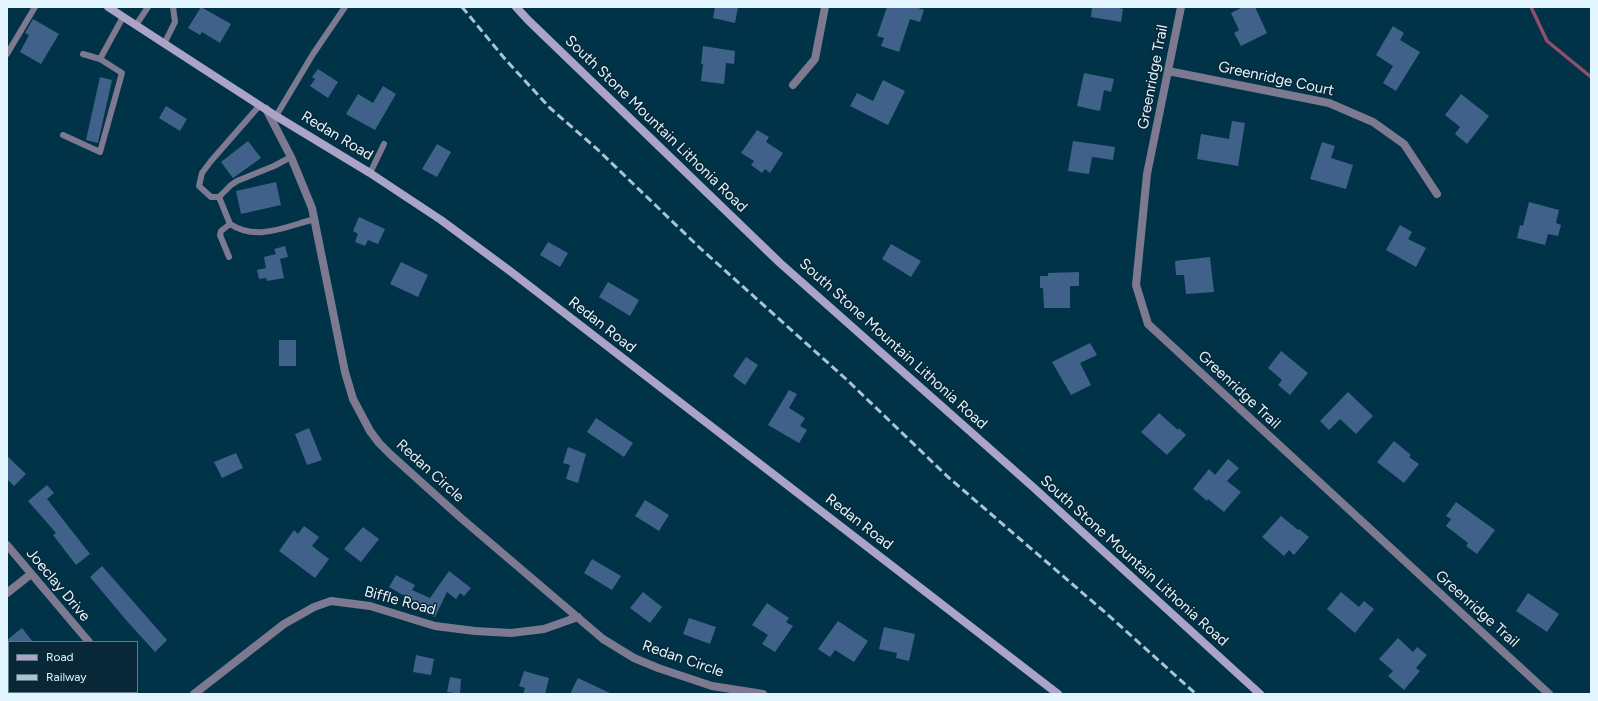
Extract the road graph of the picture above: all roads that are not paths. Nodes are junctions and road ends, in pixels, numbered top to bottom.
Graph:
1 (35, 7) edge
2 (108, 7) edge
3 (148, 7) edge
4 (173, 7) edge
5 (345, 7) edge
6 (516, 7) edge
7 (825, 7) edge
8 (1181, 7) edge
9 (123, 17) junction
10 (136, 26) junction
11 (164, 44) junction
12 (7, 54) edge
13 (83, 54) dead end
14 (100, 59) junction
15 (1168, 71) junction
16 (793, 85) dead end
17 (263, 107) junction
18 (276, 116) junction
19 (63, 135) dead end
20 (384, 144) dead end
21 (291, 157) junction
22 (370, 173) junction
23 (1437, 194) dead end
24 (220, 197) junction
25 (315, 219) junction
26 (230, 224) junction
27 (229, 257) dead end
28 (7, 545) edge
29 (31, 574) junction
30 (7, 593) edge
31 (578, 617) junction
32 (88, 641) edge
33 (194, 694) edge
34 (764, 694) edge
35 (1058, 694) edge
36 (1260, 694) edge
37 (1549, 694) edge

1 - 12 lane
2 - 9 main road, Redan Road
3 - 10 lane
4 - 11 lane
5 - 18 lane
6 - 36 main road, South Stone Mountain Lithonia Road
7 - 16 street
8 - 15 street, Greenridge Trail
9 - 10 main road, Redan Road
9 - 14 lane
10 - 11 main road, Redan Road
11 - 17 main road, Redan Road
13 - 14 lane
14 - 19 lane
15 - 23 street, Greenridge Court
15 - 37 street, Greenridge Trail
17 - 18 main road, Redan Road
17 - 21 street, Redan Circle
17 - 24 lane
18 - 22 main road, Redan Road
20 - 22 lane
21 - 24 lane
21 - 25 street, Redan Circle
22 - 35 main road, Redan Road
24 - 26 lane
25 - 26 lane
25 - 31 street, Redan Circle
26 - 27 lane
28 - 29 street, Joeclay Drive
29 - 30 street
29 - 32 street, Joeclay Drive
31 - 33 street, Biffle Road
31 - 34 street, Redan Circle

